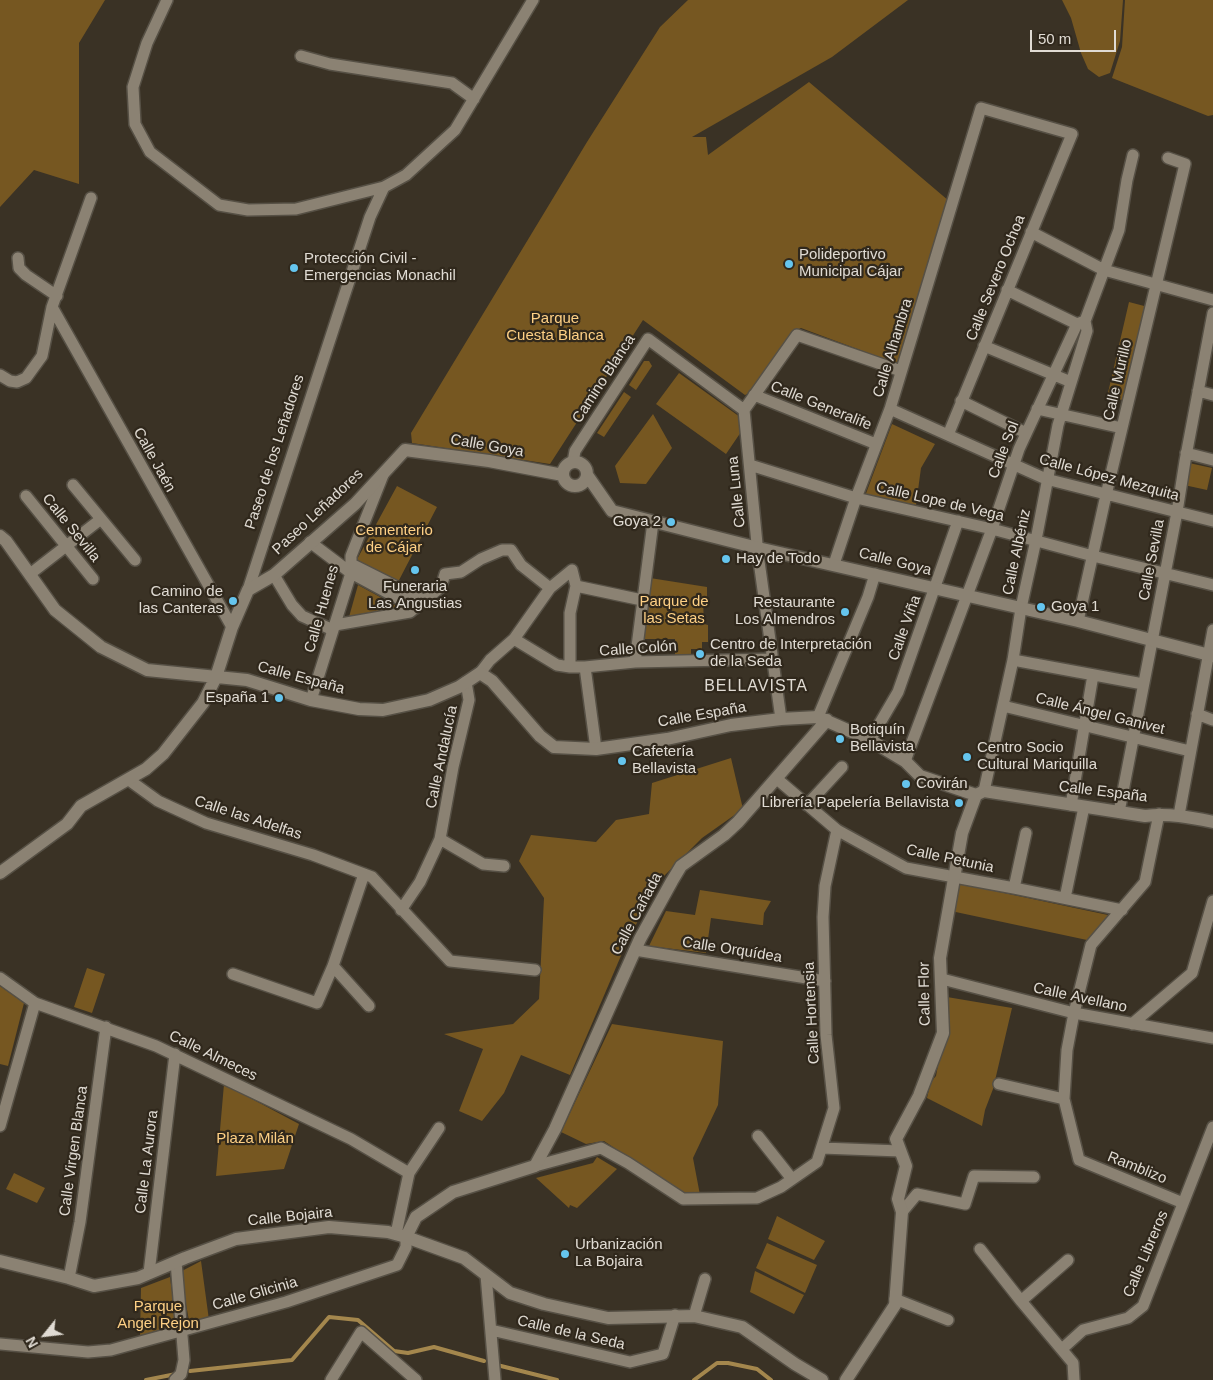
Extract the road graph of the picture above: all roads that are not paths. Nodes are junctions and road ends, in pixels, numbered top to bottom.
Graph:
1 (167, 0) edge
2 (533, 0) edge
3 (301, 56) dead end
4 (474, 98) junction
5 (1072, 134) joint
6 (1133, 155) dead end
7 (1168, 158) dead end
8 (384, 187) junction
9 (91, 198) dead end
10 (1031, 232) junction
11 (18, 258) dead end
12 (1104, 270) junction
13 (1156, 283) junction
14 (1007, 290) junction
15 (1213, 300) edge
16 (54, 301) junction
17 (1213, 313) edge
18 (1081, 323) junction
19 (984, 346) junction
20 (901, 371) junction
21 (0, 375) edge
22 (1052, 375) junction
23 (1071, 382) junction
24 (1198, 391) junction
25 (754, 395) junction
26 (1213, 395) edge
27 (961, 401) junction
28 (890, 409) junction
29 (1037, 409) junction
30 (744, 410) junction
31 (1061, 413) junction
32 (1122, 428) junction
33 (1026, 433) junction
34 (948, 435) junction
35 (876, 444) junction
36 (405, 450) joint
37 (1186, 453) junction
38 (1213, 460) edge
39 (573, 462) junction
40 (750, 465) junction
41 (1013, 465) junction
42 (384, 471) junction
43 (563, 475) junction
44 (587, 475) junction
45 (1046, 479) junction
46 (73, 485) dead end
47 (1106, 495) junction
48 (26, 496) dead end
49 (856, 498) junction
50 (1177, 512) junction
51 (101, 519) junction
52 (958, 521) junction
53 (1213, 521) edge
54 (653, 522) junction
55 (992, 529) junction
56 (0, 536) edge
57 (1036, 540) junction
58 (310, 542) junction
59 (67, 546) junction
60 (758, 548) junction
61 (1093, 556) junction
62 (135, 560) dead end
63 (834, 564) junction
64 (351, 569) junction
65 (30, 574) junction
66 (875, 574) junction
67 (1165, 574) junction
68 (274, 575) junction
69 (92, 579) dead end
70 (1213, 585) edge
71 (576, 586) junction
72 (550, 588) junction
73 (936, 589) junction
74 (248, 590) junction
75 (967, 596) junction
76 (642, 600) junction
77 (421, 604) junction
78 (1021, 608) junction
79 (1078, 621) junction
80 (232, 627) junction
81 (334, 628) junction
82 (1213, 630) edge
83 (514, 639) junction
84 (1151, 639) junction
85 (1211, 655) edge
86 (773, 659) junction
87 (1013, 660) junction
88 (635, 662) junction
89 (570, 667) junction
90 (585, 667) junction
91 (480, 673) junction
92 (1093, 674) junction
93 (216, 677) junction
94 (466, 682) junction
95 (1143, 684) junction
96 (311, 700) junction
97 (1003, 706) junction
98 (1197, 714) junction
99 (822, 718) junction
100 (781, 719) junction
101 (1213, 720) edge
102 (1084, 725) junction
103 (1133, 737) junction
104 (870, 740) junction
105 (596, 749) junction
106 (1190, 751) junction
107 (906, 761) junction
108 (842, 767) dead end
109 (777, 779) junction
110 (129, 780) junction
111 (980, 793) junction
112 (807, 805) junction
113 (1071, 805) junction
114 (1084, 807) junction
115 (1119, 812) junction
116 (1159, 814) junction
117 (1178, 815) junction
118 (1213, 822) edge
119 (837, 830) junction
120 (1026, 833) dead end
121 (440, 839) junction
122 (504, 866) dead end
123 (0, 873) edge
124 (364, 874) junction
125 (954, 876) junction
126 (1014, 888) junction
127 (1066, 898) junction
128 (1213, 901) edge
129 (401, 910) junction
130 (1122, 910) junction
131 (1208, 935) edge
132 (635, 950) junction
133 (333, 966) junction
134 (535, 970) dead end
135 (233, 974) dead end
136 (0, 978) edge
137 (942, 979) junction
138 (825, 981) junction
139 (35, 1003) junction
140 (369, 1006) dead end
141 (1074, 1013) junction
142 (1132, 1024) junction
143 (106, 1028) junction
144 (1213, 1038) edge
145 (175, 1054) junction
146 (999, 1084) dead end
147 (1064, 1099) junction
148 (0, 1126) edge
149 (1213, 1127) edge
150 (439, 1128) dead end
151 (758, 1136) dead end
152 (822, 1148) junction
153 (900, 1151) junction
154 (535, 1166) junction
155 (409, 1173) junction
156 (1034, 1176) dead end
157 (792, 1180) junction
158 (1183, 1202) junction
159 (902, 1212) junction
160 (401, 1235) junction
161 (980, 1249) dead end
162 (1068, 1260) dead end
163 (0, 1261) edge
164 (176, 1262) junction
165 (149, 1274) junction
166 (486, 1275) junction
167 (69, 1278) junction
168 (705, 1279) dead end
169 (896, 1299) junction
170 (1021, 1300) junction
171 (675, 1315) junction
172 (694, 1316) junction
173 (948, 1320) dead end
174 (491, 1330) junction
175 (181, 1331) junction
176 (0, 1344) edge
177 (1062, 1350) junction
178 (176, 1380) edge
179 (331, 1380) edge
180 (416, 1380) edge
181 (495, 1380) edge
182 (822, 1380) edge
183 (846, 1380) edge
184 (1074, 1380) edge

1 - 8 street
2 - 4 street
3 - 4 street
4 - 8 street
5 - 10 street, Calle Severo Ochoa
5 - 20 street, Calle Alhambra
6 - 12 street, Calle Sol
7 - 13 street, Calle Murillo
8 - 74 street, Paseo de los Leñadores
9 - 16 street
10 - 12 street
10 - 14 street, Calle Severo Ochoa
11 - 16 street
12 - 13 street
12 - 18 street, Calle Sol
13 - 15 street
13 - 32 street, Calle Murillo
14 - 18 street
14 - 19 street, Calle Severo Ochoa
16 - 21 street
16 - 80 street, Calle Jaén
17 - 24 street, Calle Sevilla
18 - 22 street, Calle Sol
18 - 23 street, Calle Albéniz
19 - 22 street
19 - 27 street, Calle Severo Ochoa
20 - 25 street
20 - 28 street, Calle Alhambra
22 - 23 street
22 - 29 street, Calle Sol
23 - 31 street, Calle Albéniz
24 - 26 street
24 - 37 street, Calle Sevilla
25 - 30 street
25 - 35 street, Calle Generalife
27 - 33 street
27 - 34 street, Calle Severo Ochoa
28 - 34 street, Calle López Mezquita
28 - 35 street, Calle Alhambra
29 - 31 street
29 - 33 street, Calle Sol
30 - 39 street, Camino Blanca
30 - 40 street, Calle Luna
31 - 32 street
31 - 45 street, Calle Albéniz
32 - 47 street, Calle Murillo
33 - 41 street, Calle Sol
34 - 41 street, Calle López Mezquita
35 - 49 street, Calle Alhambra
36 - 42 street, Paseo Leñadores
36 - 43 street, Calle Goya
37 - 38 street
37 - 50 street, Calle Sevilla
39 - 43 street
39 - 44 street
40 - 49 street, Calle Lope de Vega
40 - 60 street, Calle Luna
41 - 45 street, Calle López Mezquita
41 - 55 street, Calle Sol
42 - 58 street, Paseo Leñadores
42 - 64 street, Calle Huenes
43 - 44 street
44 - 54 street, Calle Goya
45 - 47 street, Calle López Mezquita
45 - 57 street, Calle Albéniz
46 - 51 street
47 - 50 street, Calle López Mezquita
47 - 61 street, Calle Murillo
48 - 59 street, Calle Sevilla
49 - 52 street, Calle Lope de Vega
49 - 63 street, Calle Alhambra
50 - 53 street, Calle López Mezquita
50 - 67 street, Calle Sevilla
51 - 59 street
51 - 62 street
52 - 55 street, Calle Lope de Vega
52 - 73 street, Calle Viña
54 - 60 street, Calle Goya
54 - 76 street
55 - 57 street, Calle Lope de Vega
55 - 75 street, Calle Sol
56 - 65 street, Calle España
57 - 61 street, Calle Lope de Vega
57 - 78 street, Calle Albéniz
58 - 64 street
58 - 68 street, Paseo Leñadores
59 - 65 street
59 - 69 street, Calle Sevilla
60 - 63 street, Calle Goya
60 - 86 street, Calle Luna
61 - 67 street, Calle Lope de Vega
61 - 79 street, Calle Murillo
63 - 66 street, Calle Goya
64 - 77 street
64 - 81 street, Calle Huenes
65 - 93 street, Calle España
66 - 73 street, Calle Goya
66 - 99 street
67 - 70 street, Calle Lope de Vega
67 - 84 street, Calle Sevilla
68 - 74 street, Paseo Leñadores
68 - 81 street
71 - 72 street
71 - 76 street
71 - 89 street
72 - 77 street
72 - 83 street
73 - 75 street, Calle Goya
73 - 104 street, Calle Viña
74 - 80 street, Paseo de los Leñadores
75 - 78 street, Calle Goya
75 - 107 street, Calle Sol
76 - 88 street
77 - 81 street
78 - 79 street, Calle Goya
78 - 87 street, Calle Albéniz
79 - 84 street, Calle Goya
80 - 93 street, Paseo de los Leñadores
81 - 96 street, Calle Huenes
82 - 85 street
83 - 89 street, Calle Colón
83 - 91 street
84 - 85 street, Calle Goya
84 - 95 street, Calle Sevilla
85 - 98 street
86 - 88 street, Calle Colón
86 - 100 street, Calle Luna
87 - 92 street
87 - 97 street, Calle Albéniz
88 - 90 street, Calle Colón
89 - 90 street, Calle Colón
90 - 105 street
91 - 94 street, Calle España
91 - 105 street, Calle España
92 - 95 street
92 - 102 street
93 - 96 street, Calle España
93 - 110 street, Paseo de los Leñadores
94 - 96 street, Calle España
94 - 121 street, Calle Andalucía
95 - 103 street, Calle Sevilla
97 - 102 street, Calle Ángel Ganivet
97 - 111 street, Calle Albéniz
98 - 101 street
98 - 106 street
99 - 100 street, Calle España
99 - 104 street, Calle España
99 - 109 street, Calle Cañada
100 - 105 street, Calle España
102 - 103 street, Calle Ángel Ganivet
102 - 113 street
103 - 106 street, Calle Ángel Ganivet
103 - 115 street, Calle Sevilla
104 - 107 street, Calle España
106 - 117 street
107 - 111 street, Calle España
108 - 112 street
109 - 112 street, Calle Petunia
109 - 132 street, Calle Cañada
110 - 123 street, Paseo de los Leñadores
110 - 124 street, Calle las Adelfas
111 - 113 street, Calle España
111 - 125 street, Calle Flor
112 - 119 street, Calle Petunia
113 - 114 street, Calle España
114 - 115 street, Calle España
114 - 127 street
115 - 116 street, Calle España
116 - 117 street, Calle España
116 - 130 street
117 - 118 street, Calle España
119 - 125 street, Calle Petunia
119 - 138 street, Calle Hortensia
120 - 126 street
121 - 122 street
121 - 129 street, Calle Andalucía
124 - 129 street, Calle las Adelfas
124 - 133 street
125 - 126 street, Calle Petunia
125 - 137 street, Calle Flor
126 - 127 street, Calle Petunia
127 - 130 street, Calle Petunia
128 - 131 street
129 - 134 street, Calle las Adelfas
130 - 141 street
131 - 142 street
132 - 138 street, Calle Orquídea
132 - 154 street, Calle Cañada
133 - 135 street
133 - 140 street
136 - 139 street, Calle Almeces
137 - 141 street, Calle Avellano
137 - 153 street, Calle Flor
138 - 152 street, Calle Hortensia
139 - 143 street, Calle Almeces
139 - 148 street
141 - 142 street, Calle Avellano
141 - 147 street
142 - 144 street, Calle Avellano
143 - 145 street, Calle Almeces
143 - 167 street, Calle Virgen Blanca
145 - 155 street, Calle Almeces
145 - 165 street, Calle La Aurora
146 - 147 street
147 - 158 street, Ramblizo
149 - 158 street, Calle Libreros
150 - 155 street
151 - 157 street
152 - 153 street
152 - 157 street, Calle Hortensia
153 - 159 street, Calle Flor
154 - 157 street, Calle Hortensia
154 - 160 street
155 - 160 street
156 - 159 street
158 - 177 street, Calle Libreros
159 - 169 street, Calle Flor
160 - 164 street, Calle Bojaira
160 - 166 street, Calle Bojaira
160 - 175 street, Calle Glicinia
161 - 170 street
162 - 170 street
163 - 167 street, Calle Bojaira
164 - 165 street, Calle Bojaira
164 - 175 street
165 - 167 street, Calle Bojaira
166 - 171 street, Calle Bojaira
166 - 174 street
168 - 172 street
169 - 173 street
169 - 183 street, Calle Flor
170 - 177 street
171 - 172 street, Calle Bojaira
171 - 174 street, Calle de la Seda
172 - 182 street, Calle Bojaira
174 - 181 street
175 - 176 street, Calle Glicinia
175 - 178 street
177 - 184 street
179 - 180 street

